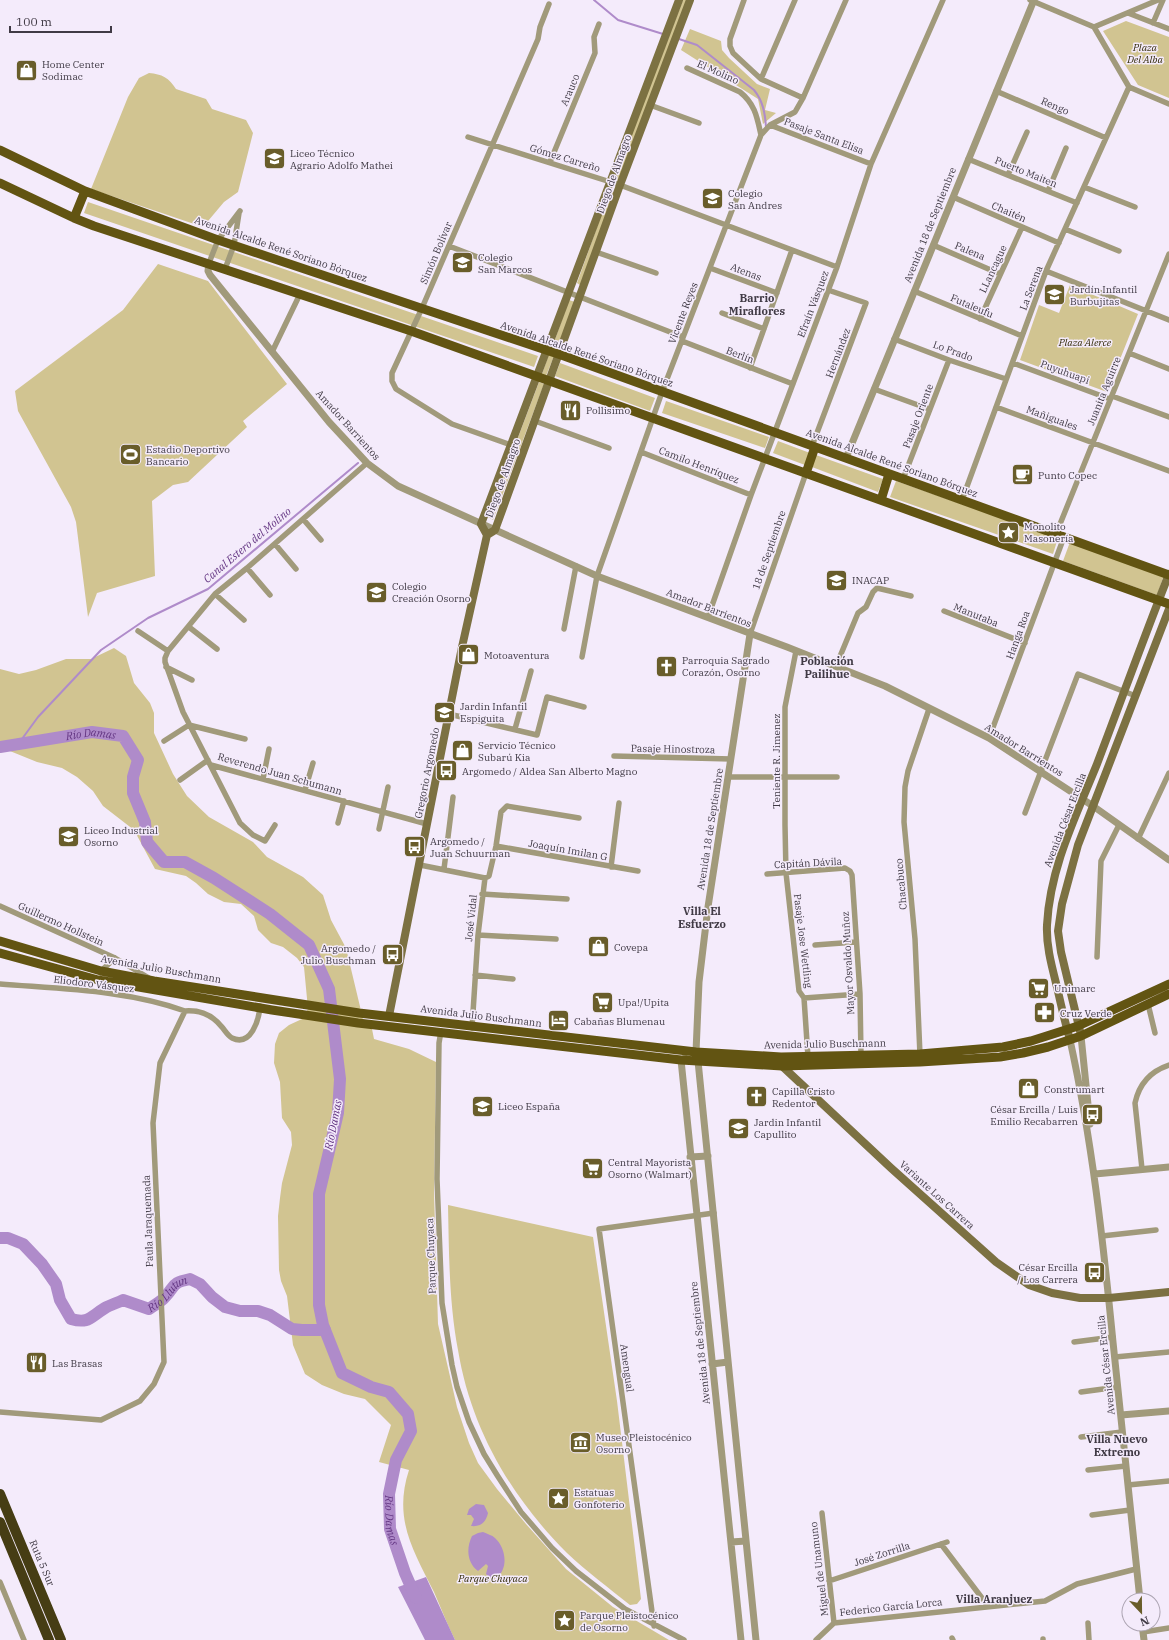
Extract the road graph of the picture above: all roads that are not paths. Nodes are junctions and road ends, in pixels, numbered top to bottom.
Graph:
1 (679, 0) edge
2 (690, 0) edge
3 (744, 0) edge
4 (795, 0) edge
5 (846, 0) edge
6 (943, 0) edge
7 (1032, 0) edge
8 (1158, 0) edge
9 (1163, 0) edge
10 (549, 4) dead end
11 (1128, 12) junction
12 (1153, 23) junction
13 (599, 24) dead end
14 (1094, 27) junction
15 (1169, 29) edge
16 (686, 68) dead end
17 (761, 79) junction
18 (1129, 87) junction
19 (996, 91) junction
20 (803, 98) junction
21 (1169, 104) edge
22 (650, 105) junction
23 (699, 123) dead end
24 (765, 131) junction
25 (1027, 132) dead end
26 (468, 137) dead end
27 (1106, 138) junction
28 (492, 146) junction
29 (1066, 148) dead end
30 (0, 150) edge
31 (968, 159) junction
32 (550, 162) junction
33 (871, 164) junction
34 (1008, 175) junction
35 (611, 182) junction
36 (0, 183) edge
37 (620, 185) junction
38 (1084, 187) junction
39 (85, 190) junction
40 (1048, 191) junction
41 (953, 197) junction
42 (1077, 202) junction
43 (1135, 208) dead end
44 (74, 218) junction
45 (726, 225) junction
46 (1022, 227) junction
47 (1066, 229) junction
48 (218, 240) junction
49 (1059, 243) junction
50 (234, 245) junction
51 (933, 245) junction
52 (449, 246) junction
53 (792, 250) junction
54 (1119, 251) dead end
55 (596, 252) junction
56 (1169, 254) edge
57 (209, 263) junction
58 (836, 267) junction
59 (710, 268) junction
60 (225, 269) junction
61 (1046, 271) junction
62 (656, 273) dead end
63 (1000, 274) junction
64 (828, 290) junction
65 (914, 291) junction
66 (569, 293) junction
67 (777, 293) junction
68 (300, 294) junction
69 (580, 297) junction
70 (422, 308) junction
71 (1146, 311) junction
72 (722, 312) dead end
73 (980, 319) junction
74 (1169, 320) edge
75 (764, 329) junction
76 (411, 331) junction
77 (1022, 336) junction
78 (683, 339) junction
79 (894, 339) junction
80 (547, 350) junction
81 (272, 352) junction
82 (1129, 353) junction
83 (559, 354) junction
84 (949, 360) junction
85 (1012, 363) junction
86 (750, 368) junction
87 (1169, 369) edge
88 (537, 376) junction
89 (1006, 379) junction
90 (549, 380) junction
91 (793, 384) junction
92 (874, 389) junction
93 (662, 392) junction
94 (1111, 397) junction
95 (996, 407) junction
96 (929, 409) junction
97 (1169, 417) edge
98 (653, 418) junction
99 (535, 421) junction
100 (775, 432) junction
101 (1093, 442) junction
102 (511, 445) junction
103 (813, 446) junction
104 (609, 448) dead end
105 (524, 449) junction
106 (641, 452) junction
107 (765, 458) junction
108 (846, 458) junction
109 (367, 463) junction
110 (1169, 471) edge
111 (806, 473) junction
112 (890, 474) junction
113 (904, 479) junction
114 (751, 495) junction
115 (881, 500) junction
116 (962, 500) junction
117 (303, 519) junction
118 (481, 524) junction
119 (495, 530) junction
120 (486, 535) junction
121 (1060, 536) junction
122 (321, 540) dead end
123 (275, 544) junction
124 (1054, 563) junction
125 (576, 566) junction
126 (247, 568) junction
127 (296, 569) dead end
128 (1169, 575) edge
129 (597, 576) junction
130 (215, 594) junction
131 (270, 595) dead end
132 (911, 596) dead end
133 (1159, 600) junction
134 (1169, 604) edge
135 (1169, 609) edge
136 (944, 611) dead end
137 (708, 617) junction
138 (244, 620) dead end
139 (189, 627) junction
140 (564, 629) dead end
141 (138, 631) dead end
142 (750, 634) junction
143 (1025, 643) junction
144 (217, 649) dead end
145 (168, 651) junction
146 (796, 651) junction
147 (582, 657) dead end
148 (836, 666) junction
149 (166, 667) junction
150 (531, 671) dead end
151 (192, 680) dead end
152 (1124, 692) junction
153 (1136, 696) junction
154 (584, 707) dead end
155 (929, 709) junction
156 (450, 714) junction
157 (189, 725) junction
158 (515, 730) junction
159 (989, 738) junction
160 (164, 740) dead end
161 (246, 740) dead end
162 (269, 749) dead end
163 (614, 756) dead end
164 (731, 759) junction
165 (210, 762) junction
166 (313, 763) dead end
167 (1042, 771) junction
168 (1169, 773) edge
169 (785, 776) junction
170 (728, 777) junction
171 (837, 777) dead end
172 (263, 779) junction
173 (180, 780) dead end
174 (388, 787) dead end
175 (305, 790) junction
176 (453, 797) dead end
177 (1082, 800) junction
178 (344, 801) junction
179 (619, 803) dead end
180 (1093, 806) junction
181 (383, 812) junction
182 (1025, 813) dead end
183 (579, 818) dead end
184 (338, 823) dead end
185 (427, 824) junction
186 (275, 825) dead end
187 (1119, 825) junction
188 (379, 829) dead end
189 (1138, 839) junction
190 (496, 846) junction
191 (1169, 860) edge
192 (420, 865) junction
193 (611, 866) junction
194 (1057, 868) junction
195 (444, 869) junction
196 (1070, 870) junction
197 (638, 871) dead end
198 (850, 871) joint
199 (786, 873) junction
200 (767, 874) dead end
201 (485, 878) junction
202 (482, 894) junction
203 (567, 899) dead end
204 (0, 906) edge
205 (1047, 926) junction
206 (1058, 931) junction
207 (478, 935) junction
208 (556, 939) dead end
209 (0, 941) edge
210 (856, 942) junction
211 (815, 944) dead end
212 (0, 953) edge
213 (1097, 957) dead end
214 (115, 958) junction
215 (101, 971) junction
216 (475, 975) junction
217 (1054, 976) junction
218 (513, 979) dead end
219 (1067, 979) junction
220 (154, 981) junction
221 (0, 984) edge
222 (1169, 984) edge
223 (860, 994) junction
224 (1169, 994) edge
225 (260, 997) junction
226 (804, 998) junction
227 (1148, 1004) junction
228 (260, 1008) junction
229 (185, 1011) junction
230 (389, 1016) junction
231 (442, 1023) junction
232 (380, 1026) junction
233 (473, 1026) junction
234 (1078, 1026) junction
235 (397, 1028) junction
236 (1067, 1030) junction
237 (1155, 1032) dead end
238 (441, 1033) junction
239 (468, 1036) junction
240 (1081, 1036) junction
241 (1070, 1040) junction
242 (861, 1056) junction
243 (697, 1057) junction
244 (808, 1057) junction
245 (920, 1058) junction
246 (681, 1060) junction
247 (781, 1062) junction
248 (1169, 1065) edge
249 (1091, 1152) junction
250 (708, 1156) junction
251 (690, 1158) junction
252 (1169, 1166) edge
253 (1142, 1169) junction
254 (1095, 1174) junction
255 (714, 1213) junction
256 (696, 1215) junction
257 (1156, 1230) dead end
258 (1102, 1236) junction
259 (1169, 1292) edge
260 (1109, 1298) junction
261 (1113, 1338) junction
262 (1074, 1342) dead end
263 (1169, 1352) edge
264 (1115, 1357) junction
265 (728, 1362) junction
266 (712, 1364) junction
267 (1118, 1387) junction
268 (1081, 1392) dead end
269 (1169, 1411) edge
270 (0, 1412) edge
271 (1121, 1415) junction
272 (1122, 1432) junction
273 (1081, 1436) dead end
274 (1126, 1466) junction
275 (1088, 1470) dead end
276 (1169, 1481) edge
277 (1128, 1485) junction
278 (0, 1494) edge
279 (1130, 1510) junction
280 (822, 1512) dead end
281 (1092, 1515) dead end
282 (0, 1522) edge
283 (746, 1541) junction
284 (731, 1542) junction
285 (947, 1542) dead end
286 (941, 1544) junction
287 (1136, 1569) junction
288 (829, 1581) junction
289 (0, 1582) edge
290 (1139, 1592) edge
291 (988, 1606) junction
292 (834, 1623) junction
293 (1088, 1623) dead end
294 (654, 1626) junction
295 (24, 1640) edge
296 (49, 1640) edge
297 (61, 1640) edge
298 (684, 1640) edge
299 (741, 1640) edge
300 (756, 1640) edge
301 (816, 1640) edge
302 (1089, 1640) edge

1 - 35 main road, Diego de Almagro
2 - 22 main road, Diego de Almagro
3 - 17 street
4 - 17 street
5 - 20 street
6 - 33 street, Efraín Vásquez
7 - 14 street
7 - 19 street, Avenida 18 de Septiembre
8 - 11 street
9 - 12 street
10 - 28 street, Simón Bolívar
11 - 12 street
11 - 14 street
12 - 15 street
13 - 32 street, Arauco
14 - 18 street
16 - 24 street, El Molino
17 - 20 street
18 - 21 street
18 - 27 street, La Serena
19 - 27 street, Rengo
19 - 31 street, Avenida 18 de Septiembre
20 - 24 street
22 - 23 street
22 - 37 main road, Diego de Almagro
24 - 33 street, Pasaje Santa Elisa
24 - 45 street, Vicente Reyes
25 - 34 street
26 - 28 street, Gómez Carreño
27 - 38 street, La Serena
28 - 32 street, Gómez Carreño
28 - 52 street, Simón Bolívar
29 - 40 street
30 - 39 main road, Avenida Alcalde René Soriano Bórquez
31 - 34 street, Puerto Maiten
31 - 41 street, Avenida 18 de Septiembre
32 - 35 street, Gómez Carreño
33 - 58 street, Efraín Vásquez
34 - 40 street, Puerto Maiten
35 - 37 street, Gómez Carreño
35 - 66 main road, Diego de Almagro
36 - 44 main road
37 - 45 street, Gómez Carreño
37 - 55 main road, Diego de Almagro
38 - 42 street, La Serena
38 - 43 street
39 - 44 main road
39 - 48 main road, Avenida Alcalde René Soriano Bórquez
40 - 42 street, Puerto Maiten
41 - 46 street, Chaitén
41 - 51 street, Avenida 18 de Septiembre
42 - 47 street, La Serena
44 - 57 main road
45 - 53 street, Gómez Carreño
45 - 59 street, Vicente Reyes
46 - 49 street, Chaitén
46 - 63 street, LLancague
47 - 49 street, La Serena
47 - 54 street
48 - 50 main road, Avenida Alcalde René Soriano Bórquez
48 - 50 street
48 - 57 street
49 - 61 street, La Serena
50 - 60 street
50 - 70 main road, Avenida Alcalde René Soriano Bórquez
51 - 63 street, Palena
51 - 65 street, Avenida 18 de Septiembre
52 - 66 street, Berlín
52 - 70 street, Simón Bolívar
53 - 58 street, Gómez Carreño
53 - 67 street
55 - 62 street
55 - 69 main road, Diego de Almagro
56 - 71 street, Juanita Aguirre
57 - 60 main road
57 - 81 street, Amador Barrientos
58 - 64 street, Efraín Vásquez
59 - 67 street, Atenas
59 - 78 street, Vicente Reyes
60 - 68 main road
61 - 71 street
61 - 77 street, La Serena
63 - 73 street, LLancague
64 - 91 street, Efraín Vásquez
64 - 103 street, Hernández
65 - 73 street, Futaleufu
65 - 79 street, Avenida 18 de Septiembre
66 - 69 street, Berlín
66 - 80 main road, Diego de Almagro
67 - 75 street
68 - 76 main road
68 - 81 street
69 - 78 street, Berlín
69 - 83 main road, Diego de Almagro
70 - 76 street, Simón Bolívar
70 - 80 main road, Avenida Alcalde René Soriano Bórquez
71 - 74 street
71 - 82 street, Juanita Aguirre
72 - 75 street
73 - 77 street, Futaleufu
75 - 86 street
76 - 88 main road
76 - 102 street, Simón Bolívar
77 - 85 street, La Serena
78 - 86 street, Berlín
78 - 93 street, Vicente Reyes
79 - 84 street, Lo Prado
79 - 92 street, Avenida 18 de Septiembre
80 - 83 main road, Avenida Alcalde René Soriano Bórquez
80 - 88 main road, Diego de Almagro
81 - 109 street, Amador Barrientos
82 - 87 street
82 - 94 street, Juanita Aguirre
83 - 90 main road, Diego de Almagro
83 - 93 main road, Avenida Alcalde René Soriano Bórquez
84 - 89 street, Lo Prado
84 - 96 street, Pasaje Oriente
85 - 89 street, La Serena
85 - 94 street, Puyuhuapi
86 - 91 street, Berlín
88 - 90 main road
88 - 102 main road, Diego de Almagro
89 - 95 street, La Serena
90 - 98 main road
90 - 99 main road, Diego de Almagro
91 - 100 street, Efraín Vásquez
92 - 96 street
92 - 108 street, Avenida 18 de Septiembre
93 - 98 street, Vicente Reyes
93 - 100 main road, Avenida Alcalde René Soriano Bórquez
94 - 97 street, Puyuhuapi
94 - 101 street, Juanita Aguirre
95 - 101 street, Mañiguales
95 - 116 street, La Serena
96 - 113 street, Pasaje Oriente
98 - 106 street, Vicente Reyes
98 - 107 main road
99 - 104 street
99 - 105 main road, Diego de Almagro
100 - 103 main road, Avenida Alcalde René Soriano Bórquez
100 - 107 street, Efraín Vásquez
101 - 110 street, Mañiguales
101 - 121 street, Juanita Aguirre
102 - 105 main road
102 - 118 main road, Diego de Almagro
103 - 108 main road, Avenida Alcalde René Soriano Bórquez
103 - 111 main road
105 - 119 main road, Diego de Almagro
106 - 114 street, Camilo Henríquez
106 - 129 street, Vicente Reyes
107 - 111 main road
107 - 114 street, Efraín Vásquez
108 - 112 main road, Avenida Alcalde René Soriano Bórquez
109 - 117 street
109 - 118 street, Amador Barrientos
111 - 115 main road
111 - 142 street, 18 de Septiembre
112 - 113 main road, Avenida Alcalde René Soriano Bórquez
112 - 115 main road
113 - 116 main road, Avenida Alcalde René Soriano Bórquez
114 - 137 street, Efraín Vásquez
115 - 124 main road
116 - 121 main road, Avenida Alcalde René Soriano Bórquez
117 - 122 street
117 - 123 street
118 - 119 street, Amador Barrientos
118 - 120 main road, Diego de Almagro
119 - 120 main road, Diego de Almagro
119 - 125 street, Amador Barrientos
120 - 156 main road, Gregorio Argomedo
121 - 124 street, Hanga Roa
121 - 128 main road, Avenida Alcalde René Soriano Bórquez
123 - 126 street
123 - 127 street
124 - 133 main road
124 - 143 street, Hanga Roa
125 - 129 street, Amador Barrientos
125 - 140 street
126 - 130 street
126 - 131 street
128 - 133 main road, Avenida César Ercilla
129 - 137 street, Amador Barrientos
129 - 147 street, Vicente Reyes
130 - 138 street
130 - 139 street
132 - 148 street
133 - 134 main road
133 - 152 main road, Avenida César Ercilla
135 - 153 main road, Avenida César Ercilla
136 - 143 street, Manutaba
137 - 142 street, Amador Barrientos
139 - 144 street
139 - 145 street
141 - 145 street
142 - 146 street, Amador Barrientos
142 - 164 street, Avenida 18 de Septiembre
143 - 159 street, Hanga Roa
145 - 149 street, Reverendo Juan Schumann
146 - 148 street, Amador Barrientos
146 - 169 street, Teniente R. Jimenez
148 - 155 street, Amador Barrientos
149 - 151 street
149 - 157 street, Reverendo Juan Schumann
150 - 158 street
152 - 153 street
152 - 167 street
152 - 177 main road, Avenida César Ercilla
153 - 180 main road, Avenida César Ercilla
154 - 158 street
155 - 159 street, Amador Barrientos
155 - 245 street, Chacabuco
156 - 158 street
156 - 185 main road, Gregorio Argomedo
157 - 160 street
157 - 161 street
157 - 165 street, Reverendo Juan Schumann
159 - 167 street, Amador Barrientos
162 - 172 street
163 - 164 street, Pasaje Hinostroza
164 - 170 street, Avenida 18 de Septiembre
165 - 172 street, Reverendo Juan Schumann
165 - 173 street
165 - 186 street
166 - 175 street
167 - 177 street, Amador Barrientos
167 - 182 street
168 - 189 street
169 - 170 street
169 - 171 street
169 - 199 street, Teniente R. Jimenez
170 - 243 street, Avenida 18 de Septiembre
172 - 175 street, Reverendo Juan Schumann
174 - 181 street
175 - 178 street, Reverendo Juan Schumann
176 - 195 street
177 - 180 street, Amador Barrientos
177 - 194 main road, Avenida César Ercilla
178 - 181 street, Reverendo Juan Schumann
178 - 184 street
179 - 193 street
180 - 187 street, Amador Barrientos
180 - 196 main road, Avenida César Ercilla
181 - 185 street, Reverendo Juan Schumann
181 - 188 street
183 - 190 street, José Vidal
185 - 192 main road, Gregorio Argomedo
187 - 189 street, Amador Barrientos
187 - 213 street
189 - 191 street, Amador Barrientos
190 - 193 street, Joaquín Imilan G
190 - 201 street, José Vidal
192 - 195 street
192 - 230 main road, Gregorio Argomedo
193 - 197 street, Joaquín Imilan G
194 - 196 main road
194 - 205 main road, Avenida César Ercilla
195 - 201 street
196 - 206 main road, Avenida César Ercilla
198 - 199 street, Capitán Dávila
198 - 210 street, Mayor Osvaldo Muñoz
199 - 200 street, Capitán Dávila
199 - 226 street, Pasaje Jose Wettling
201 - 202 street, José Vidal
202 - 203 street
202 - 207 street, José Vidal
204 - 214 street, Guillermo Hollstein
205 - 206 main road
205 - 217 main road, Avenida César Ercilla
206 - 219 main road, Avenida César Ercilla
207 - 208 street
207 - 216 street, José Vidal
209 - 215 main road, Avenida Julio Buschmann
210 - 211 street
210 - 223 street, Mayor Osvaldo Muñoz
212 - 228 main road, Avenida Julio Buschmann
214 - 215 street
214 - 220 street, Guillermo Hollstein
215 - 220 main road, Avenida Julio Buschmann
216 - 218 street
216 - 233 street, José Vidal
217 - 219 main road
217 - 236 main road, Avenida César Ercilla
219 - 234 main road, Avenida César Ercilla
220 - 225 main road, Avenida Julio Buschmann
221 - 229 street, Eliodoro Vásquez
222 - 234 main road, Avenida Julio Buschmann
223 - 226 street
223 - 242 street, Mayor Osvaldo Muñoz
224 - 227 main road, Avenida Julio Buschmann
225 - 228 street
225 - 230 main road, Avenida Julio Buschmann
226 - 244 street, Pasaje Jose Wettling
227 - 237 street
227 - 240 main road, Avenida Julio Buschmann
228 - 229 street
228 - 232 main road, Avenida Julio Buschmann
229 - 270 street, Paula Jaraquemada
230 - 231 main road, Avenida Julio Buschmann
230 - 232 main road
230 - 235 main road
231 - 233 main road, Avenida Julio Buschmann
231 - 238 street, Parque Chuyaca
232 - 235 main road, Avenida Julio Buschmann
233 - 239 street, José Vidal
233 - 243 main road, Avenida Julio Buschmann
234 - 236 main road, Avenida Julio Buschmann
234 - 240 main road, Avenida César Ercilla
235 - 238 main road, Avenida Julio Buschmann
236 - 241 main road, Avenida César Ercilla
236 - 245 main road, Avenida Julio Buschmann
238 - 239 main road, Avenida Julio Buschmann
238 - 294 street, Parque Chuyaca
239 - 246 main road, Avenida Julio Buschmann
240 - 241 main road, Avenida Julio Buschmann
240 - 249 street, Avenida César Ercilla
241 - 245 main road, Avenida Julio Buschmann
241 - 249 street, Avenida César Ercilla
242 - 244 main road, Avenida Julio Buschmann
242 - 245 main road, Avenida Julio Buschmann
243 - 246 main road, Avenida Julio Buschmann
243 - 247 main road, Avenida Julio Buschmann
243 - 250 street, Avenida 18 de Septiembre
244 - 247 main road, Avenida Julio Buschmann
245 - 247 main road, Avenida Julio Buschmann
246 - 251 street, Avenida 18 de Septiembre
247 - 260 main road, Variante Los Carrera
248 - 253 street
249 - 254 street, Avenida César Ercilla
250 - 251 street
250 - 255 street, Avenida 18 de Septiembre
251 - 256 street, Avenida 18 de Septiembre
252 - 253 street
253 - 254 street
254 - 258 street, Avenida César Ercilla
255 - 256 street, Amengual
255 - 265 street, Avenida 18 de Septiembre
256 - 266 street, Avenida 18 de Septiembre
256 - 294 street, Amengual
257 - 258 street
258 - 260 street, Avenida César Ercilla
259 - 260 main road, Variante Los Carrera
260 - 261 street, Avenida César Ercilla
261 - 262 street
261 - 264 street, Avenida César Ercilla
263 - 264 street
264 - 267 street, Avenida César Ercilla
265 - 266 street
265 - 283 street, Avenida 18 de Septiembre
266 - 284 street, Avenida 18 de Septiembre
267 - 268 street
267 - 271 street, Avenida César Ercilla
269 - 271 street
271 - 272 street, Avenida César Ercilla
272 - 273 street
272 - 274 street, Avenida César Ercilla
274 - 275 street
274 - 277 street, Avenida César Ercilla
276 - 277 street
277 - 279 street, Avenida César Ercilla
278 - 297 highway, Ruta 5 Sur
279 - 281 street
279 - 287 street, Avenida César Ercilla
280 - 288 street, Miguel de Unamuno
282 - 296 highway
283 - 284 street
283 - 300 street, Avenida 18 de Septiembre
284 - 299 street, Avenida 18 de Septiembre
285 - 286 street, José Zorrilla
286 - 288 street, José Zorrilla
286 - 291 street
287 - 290 street, Avenida César Ercilla
287 - 291 street, Federico García Lorca
288 - 292 street, Miguel de Unamuno
289 - 295 street
291 - 292 street, Federico García Lorca
292 - 301 street, Federico García Lorca
293 - 302 street
294 - 298 street, Parque Chuyaca

